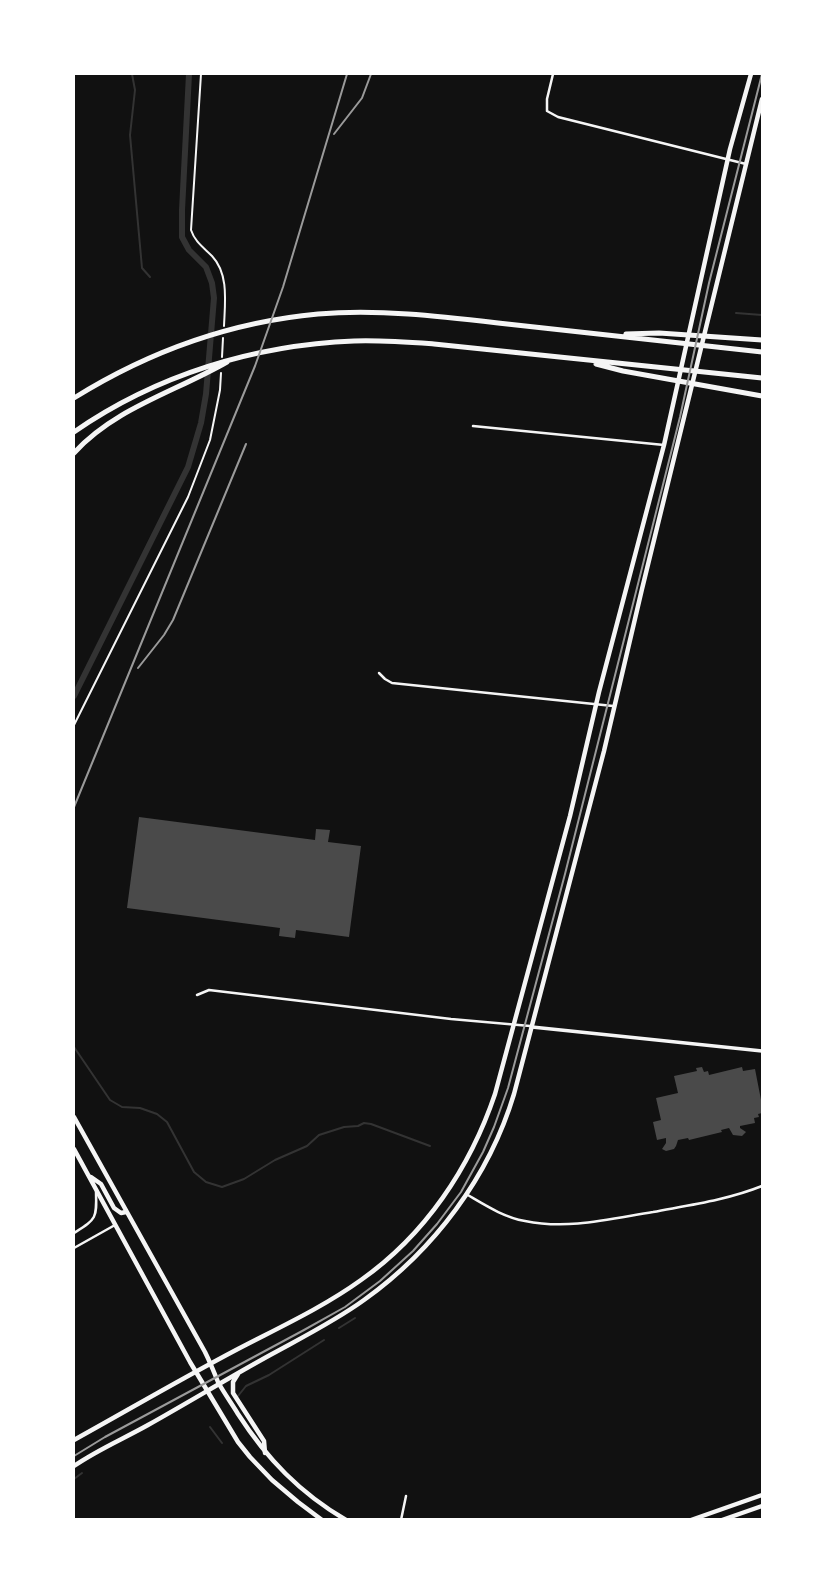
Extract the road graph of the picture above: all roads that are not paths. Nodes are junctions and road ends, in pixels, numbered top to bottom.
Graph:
1 (553, 74) edge
2 (751, 74) edge
3 (762, 99) edge
4 (728, 160) junction
5 (746, 164) junction
6 (612, 334) junction
7 (762, 340) edge
8 (762, 352) edge
9 (233, 358) junction
10 (576, 359) junction
11 (762, 378) edge
12 (762, 396) edge
13 (74, 398) edge
14 (473, 426) dead end
15 (74, 432) edge
16 (664, 445) junction
17 (74, 453) edge
18 (379, 673) dead end
19 (596, 704) junction
20 (615, 706) junction
21 (197, 995) dead end
22 (513, 1025) junction
23 (532, 1027) junction
24 (762, 1051) edge
25 (74, 1117) edge
26 (74, 1149) edge
27 (88, 1174) junction
28 (762, 1186) edge
29 (96, 1189) junction
30 (466, 1194) junction
31 (126, 1212) junction
32 (115, 1225) junction
33 (74, 1233) edge
34 (74, 1248) edge
35 (211, 1364) junction
36 (196, 1373) junction
37 (239, 1373) junction
38 (219, 1384) junction
39 (207, 1392) junction
40 (74, 1440) edge
41 (265, 1453) junction
42 (74, 1466) edge
43 (762, 1495) edge
44 (407, 1496) dead end
45 (762, 1506) edge
46 (322, 1520) edge
47 (346, 1520) edge
48 (401, 1520) edge
49 (691, 1520) edge
50 (722, 1520) edge

1 - 4 street
2 - 4 main road
3 - 5 main road
4 - 5 street
4 - 16 main road
5 - 20 main road
6 - 7 highway
6 - 8 highway
6 - 13 highway
9 - 10 highway
9 - 15 highway
9 - 17 highway
10 - 11 highway
10 - 12 highway
14 - 16 street
16 - 19 main road
18 - 19 street
19 - 20 street
19 - 22 main road
20 - 23 main road
21 - 22 street
22 - 23 street
22 - 35 main road
23 - 24 street
23 - 30 main road
25 - 31 main road
26 - 27 main road
27 - 29 main road
27 - 31 main road
28 - 30 street
29 - 32 main road
29 - 33 street
30 - 37 main road
31 - 35 main road
32 - 34 street
32 - 36 main road
35 - 36 main road
35 - 38 main road
36 - 39 main road
36 - 40 main road
37 - 38 main road
37 - 41 main road
38 - 39 main road
38 - 41 main road
39 - 42 main road
39 - 46 main road
41 - 47 main road
43 - 49 main road
44 - 48 street
45 - 50 main road

